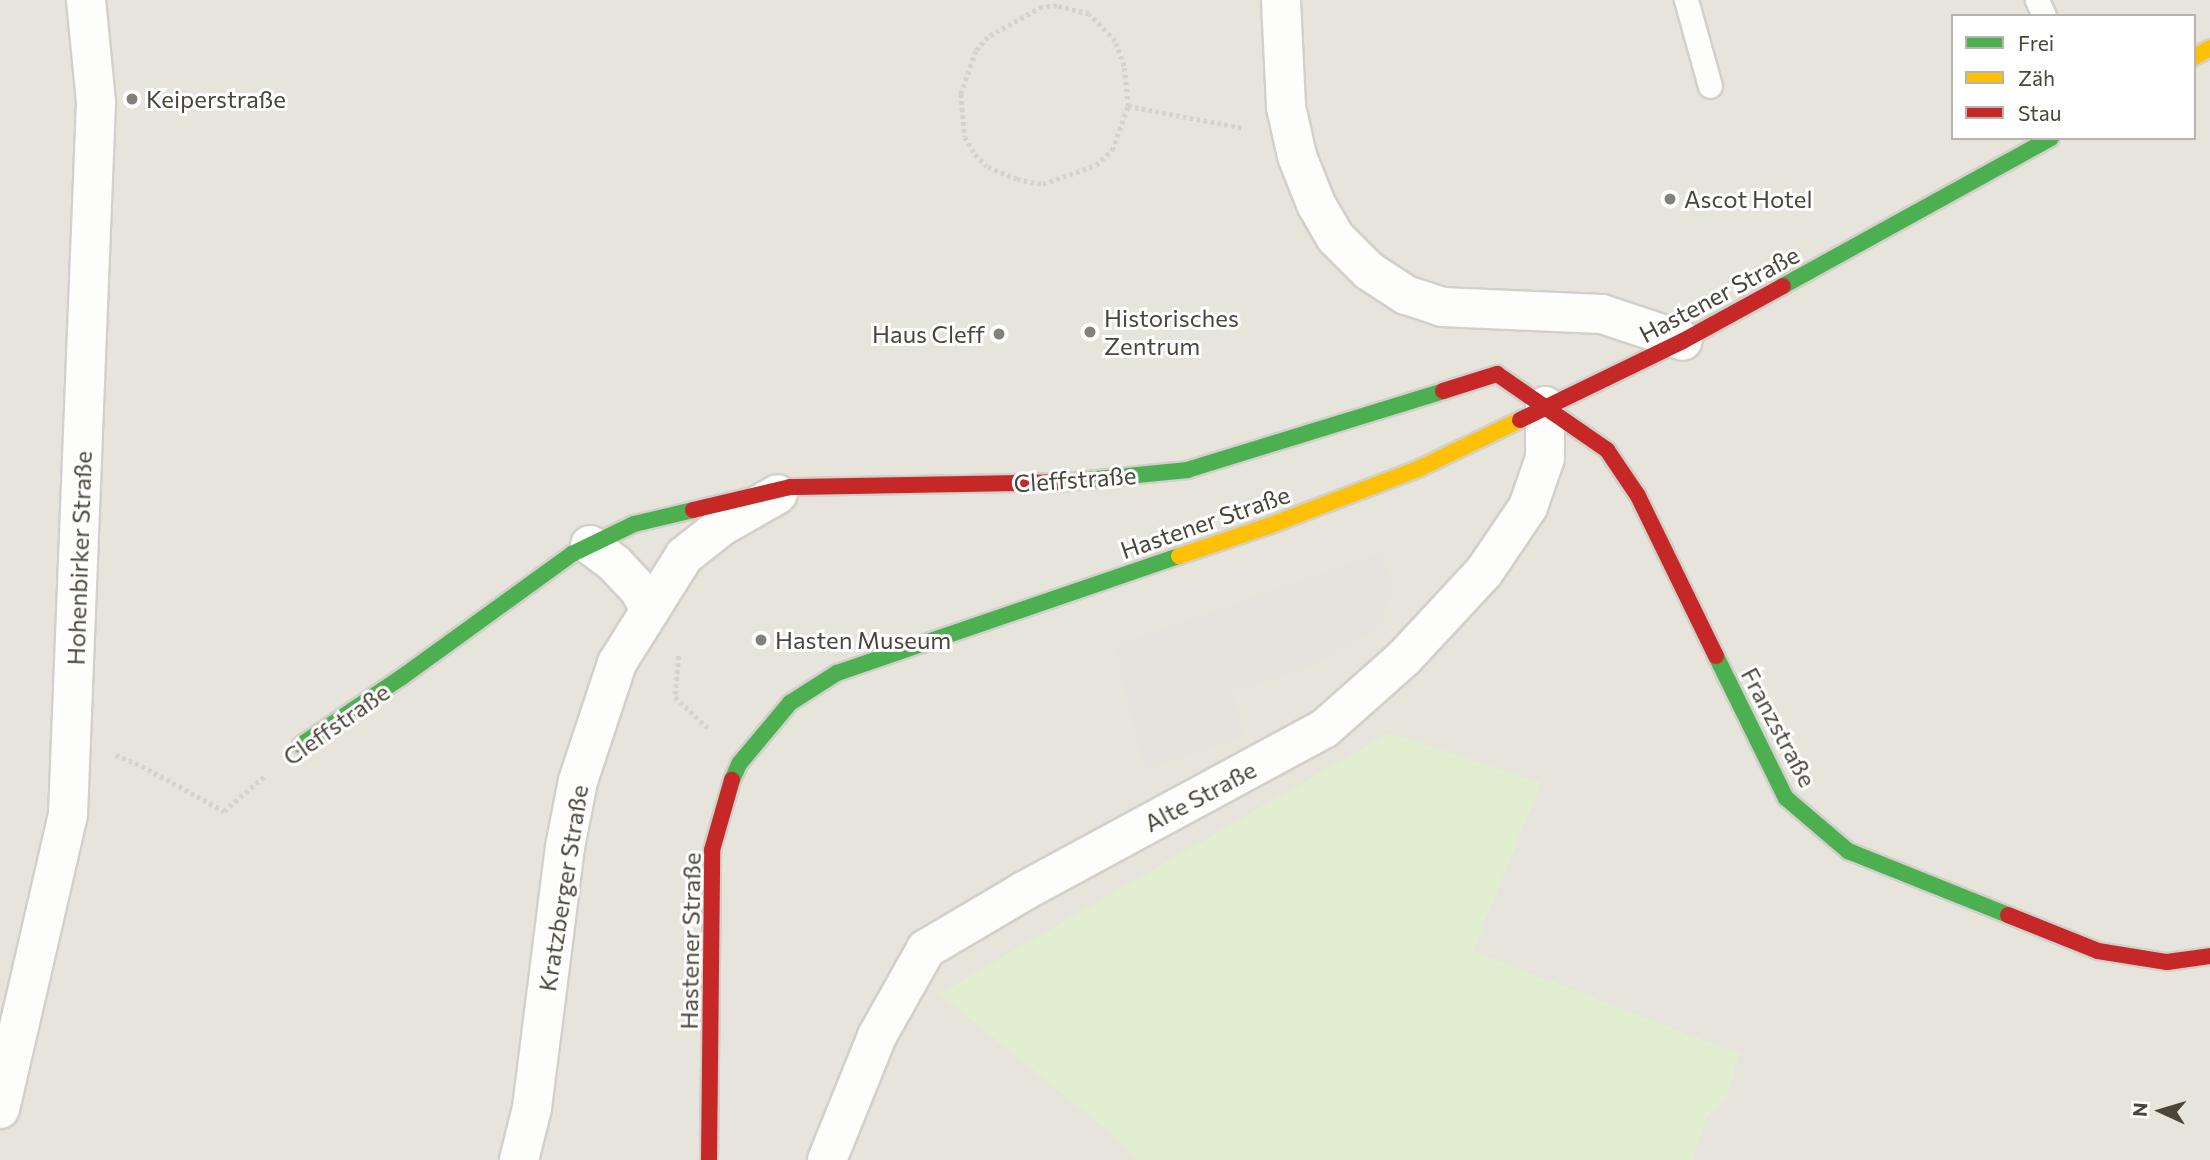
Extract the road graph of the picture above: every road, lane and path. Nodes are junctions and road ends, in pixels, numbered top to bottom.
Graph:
1 (86, 0) edge
2 (1281, 0) edge
3 (1686, 0) edge
4 (1057, 3) edge
5 (1710, 86) dead end
6 (1128, 106) junction
7 (1292, 135) junction
8 (2047, 140) edge
9 (1683, 341) junction
10 (1545, 406) junction
11 (790, 487) junction
12 (590, 545) junction
13 (650, 611) junction
14 (681, 643) dead end
15 (72, 737) junction
16 (301, 745) joint
17 (739, 764) junction
18 (2210, 956) edge
19 (0, 1109) edge
20 (519, 1160) edge
21 (709, 1160) edge
22 (827, 1160) edge

1 - 15 street, Hohenbirker Straße
2 - 7 street
3 - 5 lane
4 - 6 path
4 - 6 path
6 - 7 path
7 - 9 street
8 - 9 street, Hastener Straße
9 - 10 street, Hastener Straße
10 - 11 street, Cleffstraße
10 - 17 street, Hastener Straße
10 - 18 street, Franzstraße
10 - 22 street, Alte Straße
11 - 12 street, Cleffstraße
11 - 13 street, Kratzberger Straße
12 - 13 street
12 - 16 street, Cleffstraße
13 - 20 street, Kratzberger Straße
14 - 17 path
15 - 16 path, Cleffstraße
15 - 19 street, Hohenbirker Straße
17 - 21 street, Hastener Straße

